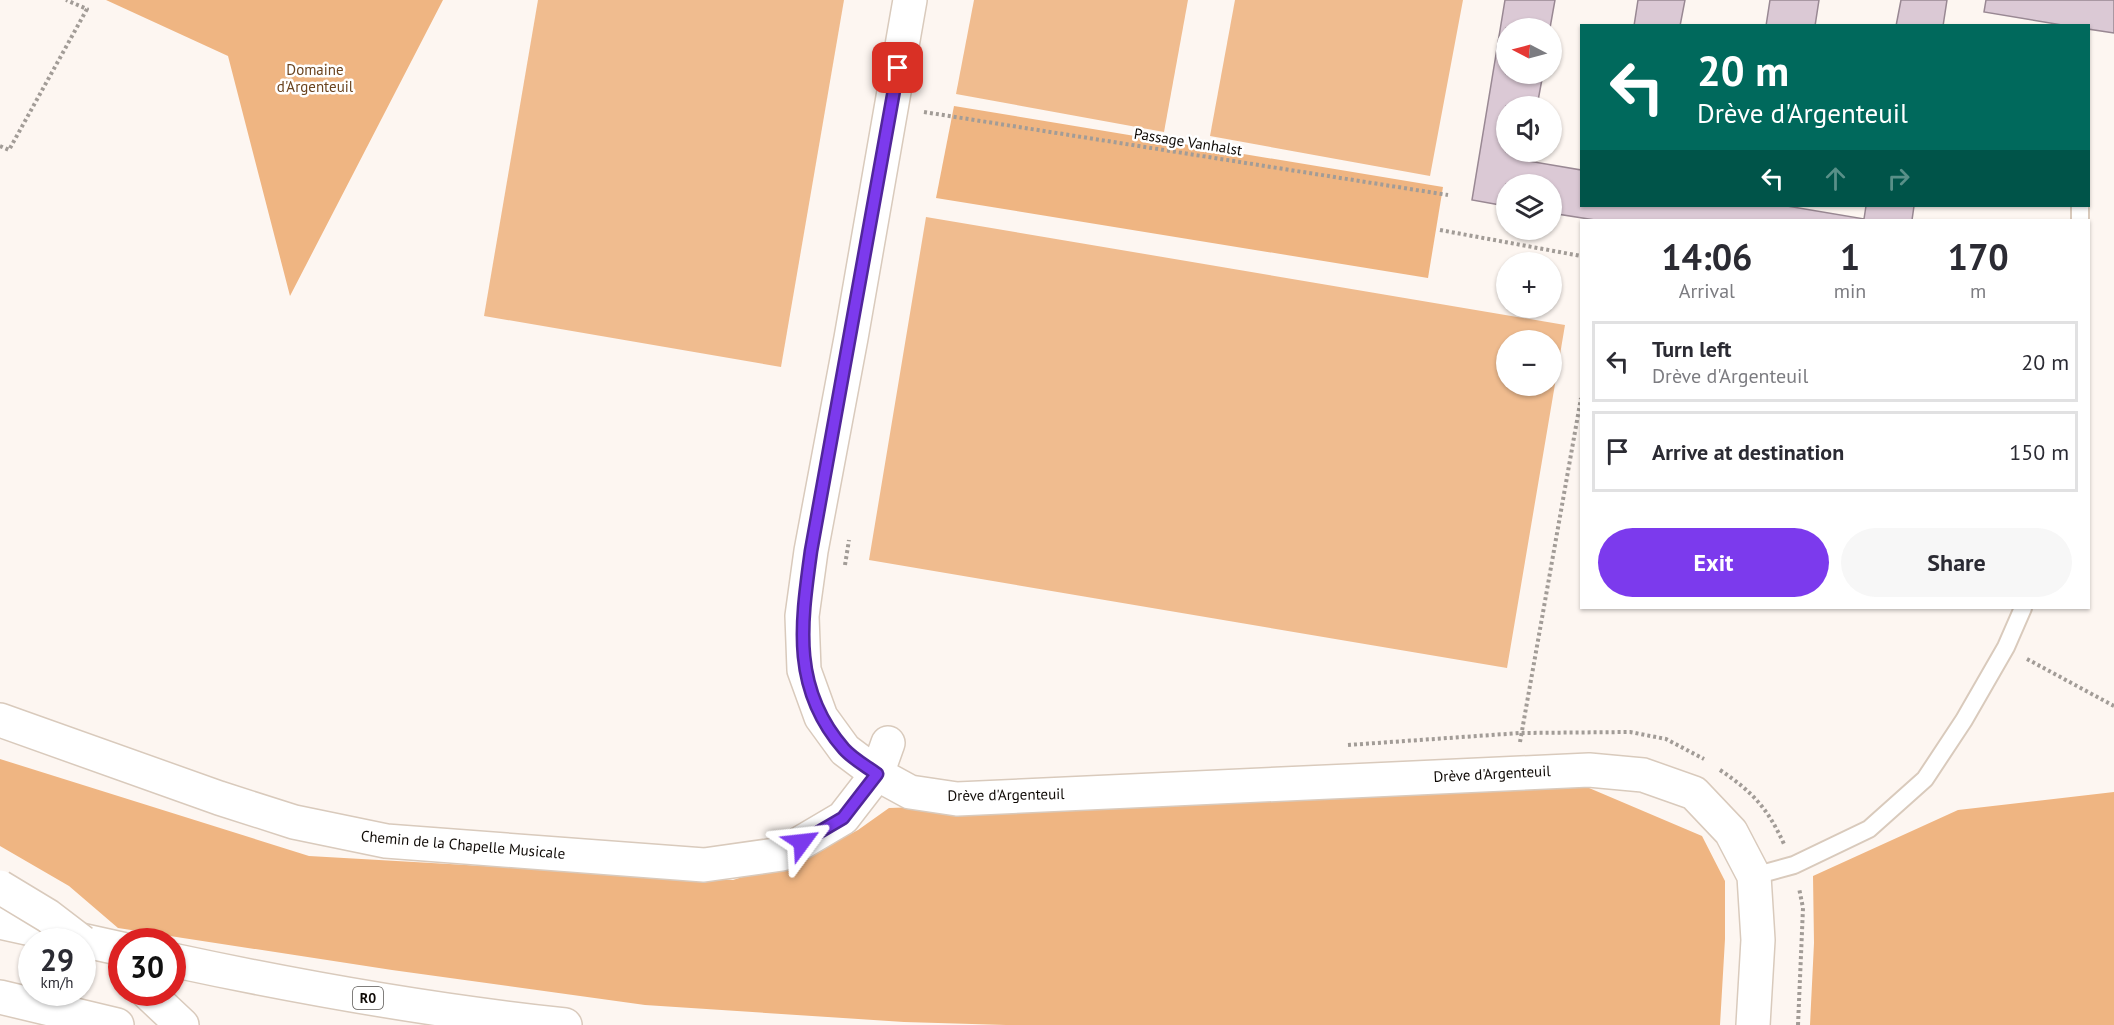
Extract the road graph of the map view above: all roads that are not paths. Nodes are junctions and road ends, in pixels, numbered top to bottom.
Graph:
1 (910, 0) edge
2 (2023, 609) edge
3 (0, 720) edge
4 (888, 744) dead end
5 (877, 774) junction
6 (1754, 876) junction
7 (0, 887) edge
8 (0, 922) edge
9 (64, 928) edge
10 (108, 946) edge
11 (96, 953) edge
12 (108, 962) edge
13 (186, 963) edge
14 (0, 997) edge
15 (162, 1006) edge
16 (117, 1025) edge
17 (182, 1025) edge
18 (564, 1025) edge
19 (1753, 1025) edge

1 - 5 main road, Drève d'Argenteuil
2 - 6 lane
3 - 5 main road, Chemin de la Chapelle Musicale
4 - 5 main road, Chemin de la Chapelle Musicale
5 - 6 main road, Drève d'Argenteuil
6 - 19 main road, Drève d'Argenteuil
7 - 9 main road, bridge
8 - 10 main road
11 - 12 main road
13 - 18 main road, R0
14 - 16 main road
15 - 17 main road

